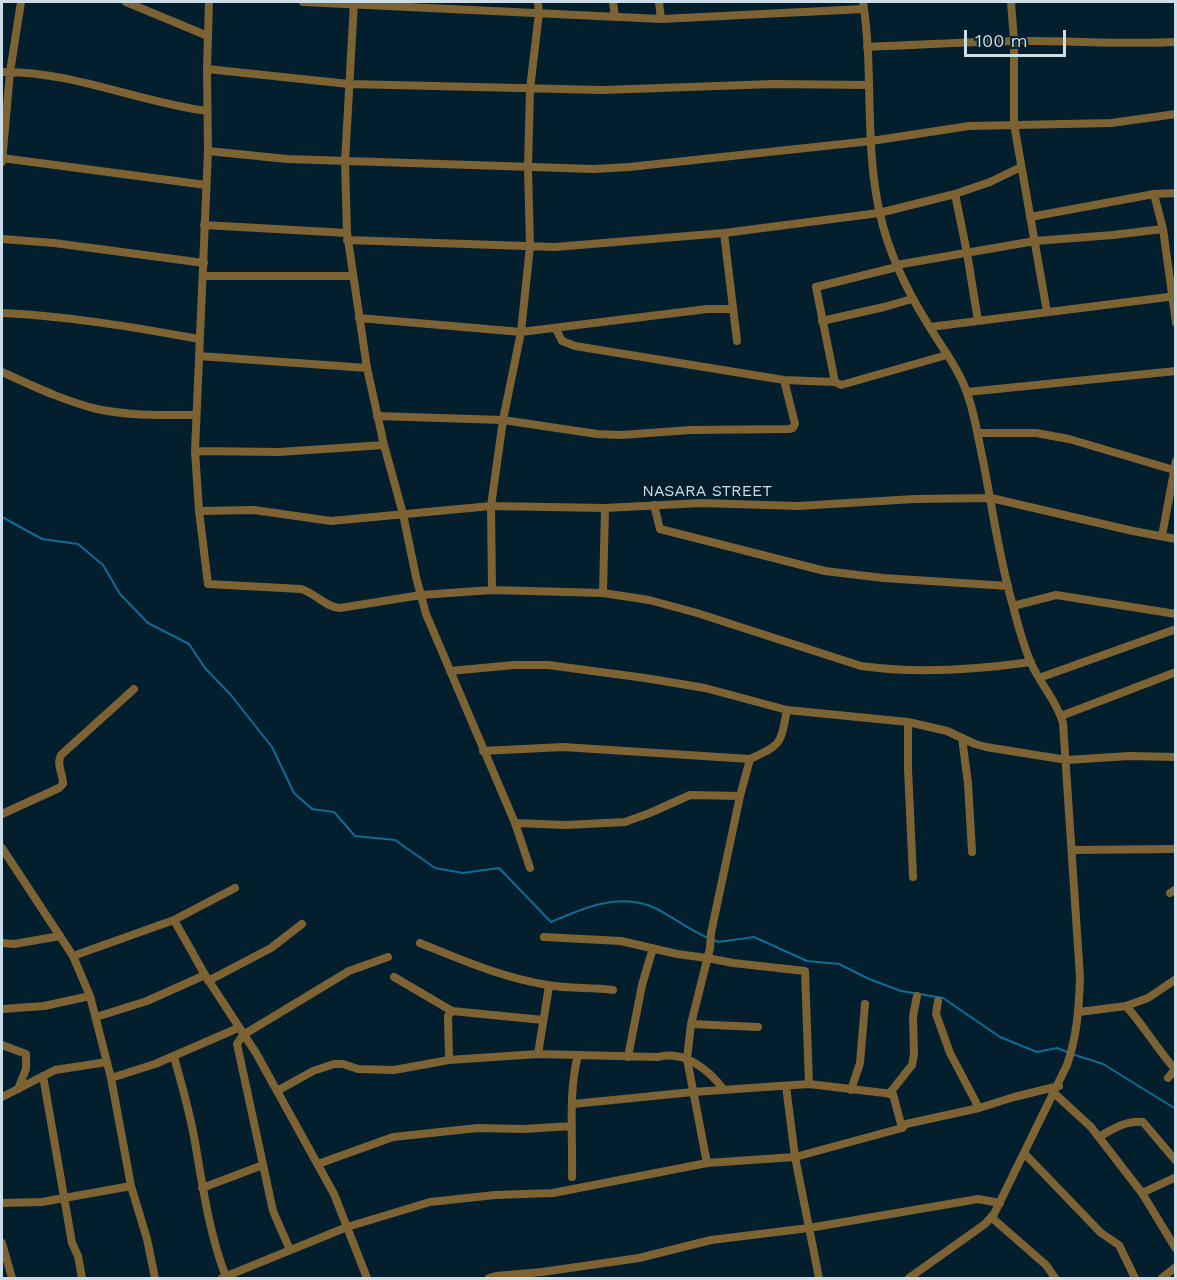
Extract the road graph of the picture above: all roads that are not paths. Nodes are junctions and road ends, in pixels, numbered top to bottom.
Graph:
1 (21, 2) edge
2 (126, 2) edge
3 (209, 2) edge
4 (303, 2) edge
5 (538, 2) edge
6 (613, 2) edge
7 (659, 2) edge
8 (1011, 2) edge
9 (354, 3) edge
10 (863, 5) edge
11 (539, 14) junction
12 (615, 17) junction
13 (661, 19) junction
14 (208, 36) junction
15 (1014, 41) junction
16 (1176, 42) edge
17 (867, 47) junction
18 (207, 69) junction
19 (6, 72) edge
20 (349, 84) junction
21 (868, 85) junction
22 (530, 89) junction
23 (207, 111) junction
24 (1176, 114) edge
25 (1014, 124) junction
26 (871, 141) junction
27 (208, 151) junction
28 (2, 160) edge
29 (345, 162) junction
30 (1022, 167) junction
31 (528, 168) junction
32 (206, 184) junction
33 (1176, 193) edge
34 (955, 194) junction
35 (1154, 194) junction
36 (879, 213) junction
37 (1030, 217) junction
38 (204, 225) junction
39 (1163, 229) junction
40 (724, 233) junction
41 (347, 236) junction
42 (2, 239) edge
43 (1035, 241) junction
44 (530, 246) junction
45 (967, 253) junction
46 (204, 263) junction
47 (896, 266) junction
48 (203, 276) junction
49 (353, 276) junction
50 (1174, 296) edge
51 (912, 298) junction
52 (732, 309) junction
53 (1047, 312) junction
54 (2, 313) edge
55 (359, 318) junction
56 (822, 321) junction
57 (978, 321) junction
58 (1176, 323) edge
59 (930, 327) junction
60 (556, 329) junction
61 (521, 332) junction
62 (199, 339) junction
63 (737, 341) dead end
64 (947, 355) junction
65 (199, 356) junction
66 (367, 368) junction
67 (1176, 371) edge
68 (2, 372) edge
69 (784, 380) junction
70 (835, 382) junction
71 (967, 392) junction
72 (195, 414) junction
73 (377, 416) junction
74 (503, 420) junction
75 (978, 433) junction
76 (384, 445) junction
77 (195, 452) junction
78 (1175, 466) edge
79 (991, 498) junction
80 (654, 505) junction
81 (491, 506) junction
82 (605, 508) junction
83 (199, 511) junction
84 (404, 514) junction
85 (1162, 536) junction
86 (1176, 539) edge
87 (1008, 586) junction
88 (492, 590) junction
89 (603, 593) junction
90 (421, 595) junction
91 (1013, 606) junction
92 (1176, 614) edge
93 (1176, 629) edge
94 (1031, 662) junction
95 (450, 671) junction
96 (1176, 672) edge
97 (1039, 678) junction
98 (134, 689) dead end
99 (787, 710) junction
100 (1061, 716) junction
101 (908, 722) junction
102 (962, 738) junction
103 (483, 751) junction
104 (1176, 757) edge
105 (750, 759) junction
106 (1067, 759) junction
107 (740, 796) junction
108 (2, 814) edge
109 (515, 823) junction
110 (2, 848) edge
111 (1176, 849) edge
112 (1073, 850) junction
113 (972, 852) dead end
114 (530, 868) dead end
115 (913, 877) dead end
116 (235, 888) dead end
117 (174, 920) junction
118 (302, 924) dead end
119 (60, 936) junction
120 (544, 937) dead end
121 (420, 943) dead end
122 (2, 944) edge
123 (652, 948) junction
124 (73, 956) junction
125 (388, 957) dead end
126 (707, 958) junction
127 (394, 977) dead end
128 (206, 978) junction
129 (1176, 979) edge
130 (549, 986) junction
131 (613, 990) dead end
132 (90, 996) junction
133 (917, 996) dead end
134 (939, 1000) dead end
135 (865, 1004) dead end
136 (1126, 1006) junction
137 (2, 1009) edge
138 (452, 1011) junction
139 (1079, 1012) junction
140 (96, 1017) junction
141 (543, 1020) junction
142 (691, 1024) junction
143 (759, 1028) dead end
144 (240, 1031) junction
145 (2, 1045) edge
146 (538, 1054) junction
147 (578, 1055) junction
148 (174, 1057) junction
149 (628, 1057) junction
150 (687, 1059) junction
151 (449, 1060) junction
152 (107, 1062) junction
153 (1175, 1068) edge
154 (43, 1076) junction
155 (111, 1078) junction
156 (1168, 1078) dead end
157 (809, 1084) junction
158 (786, 1086) junction
159 (18, 1089) junction
160 (724, 1090) junction
161 (851, 1090) junction
162 (1056, 1090) junction
163 (277, 1091) junction
164 (693, 1092) junction
165 (889, 1094) junction
166 (2, 1097) edge
167 (573, 1104) junction
168 (979, 1108) junction
169 (572, 1126) junction
170 (902, 1128) junction
171 (1099, 1137) junction
172 (1024, 1154) junction
173 (1174, 1154) edge
174 (795, 1157) junction
175 (707, 1163) junction
176 (318, 1164) junction
177 (263, 1165) junction
178 (572, 1177) dead end
179 (1176, 1177) edge
180 (131, 1186) junction
181 (202, 1188) junction
182 (1142, 1193) junction
183 (65, 1198) junction
184 (2, 1203) edge
185 (1000, 1203) junction
186 (991, 1217) junction
187 (346, 1227) junction
188 (809, 1228) junction
189 (2, 1243) edge
190 (1176, 1249) edge
191 (290, 1250) junction
192 (1176, 1267) edge
193 (12, 1278) edge
194 (82, 1278) edge
195 (154, 1278) edge
196 (224, 1278) edge
197 (367, 1278) edge
198 (489, 1278) edge
199 (819, 1278) edge
200 (909, 1278) edge
201 (1056, 1278) edge
202 (1135, 1278) edge
203 (1162, 1278) edge

1 - 19 street
2 - 14 street
3 - 14 street
4 - 9 street
5 - 11 street
6 - 12 street
7 - 13 street
8 - 15 street
9 - 11 street
9 - 20 street
10 - 13 street
10 - 17 street
11 - 12 street
11 - 22 street
12 - 13 street
14 - 18 street
15 - 16 street
15 - 17 street
15 - 25 street
17 - 21 street
18 - 20 street
18 - 23 street
19 - 23 street
19 - 28 street
20 - 22 street
20 - 29 street
21 - 22 street
21 - 26 street
22 - 31 street
23 - 27 street
24 - 25 street
25 - 26 street
25 - 30 street
26 - 31 street
26 - 36 street
27 - 29 street
27 - 32 street
28 - 32 street
29 - 31 street
29 - 41 street
30 - 34 street
30 - 37 street
31 - 44 street
32 - 38 street
33 - 35 street
34 - 36 street
34 - 45 street
35 - 37 street
35 - 39 street
36 - 40 street
36 - 47 street
37 - 43 street
38 - 41 street
38 - 46 street
39 - 43 street
39 - 50 street
40 - 44 street
40 - 52 street
41 - 44 street
41 - 49 street
42 - 46 street
43 - 45 street
43 - 53 street
44 - 61 street
45 - 47 street
45 - 57 street
46 - 48 street
47 - 51 street
47 - 56 street
48 - 49 street
48 - 62 street
49 - 55 street
50 - 53 street
50 - 58 street
51 - 56 street
51 - 59 street
52 - 60 street
52 - 63 street
53 - 57 street
54 - 62 street
55 - 61 street
55 - 66 street
56 - 70 street
57 - 59 street
59 - 64 street
60 - 61 street
60 - 69 street
61 - 74 street
62 - 65 street
64 - 70 street
64 - 71 street
65 - 66 street
65 - 72 street
66 - 73 street
67 - 71 street
68 - 72 street
69 - 70 street
69 - 74 street
71 - 75 street
72 - 77 street
73 - 74 street
73 - 76 street
74 - 81 street
75 - 78 street
75 - 79 street
76 - 77 street
76 - 84 street
77 - 83 street
78 - 85 street
79 - 80 street, NASARA STREET
79 - 85 street, NASARA STREET
79 - 87 street
80 - 82 street, NASARA STREET
80 - 87 street
81 - 82 street, NASARA STREET
81 - 84 street, NASARA STREET
81 - 88 street
82 - 89 street
83 - 84 street, NASARA STREET
83 - 90 street
84 - 90 street
85 - 86 street, NASARA STREET
87 - 91 street
88 - 89 street
88 - 90 street
89 - 94 street
90 - 95 street
91 - 92 street
91 - 94 street
93 - 97 street
94 - 97 street
95 - 99 street
95 - 103 street
96 - 100 street
97 - 100 street
98 - 108 street
99 - 101 street
99 - 105 street
100 - 106 street
101 - 102 street
101 - 115 street
102 - 106 street
102 - 113 street
103 - 105 street
103 - 109 street
104 - 106 street
105 - 107 street
106 - 112 street
107 - 109 street
107 - 126 street
109 - 114 street
110 - 119 street
111 - 112 street
112 - 139 street
116 - 117 street
117 - 124 street
117 - 128 street
118 - 128 street
119 - 122 street
119 - 124 street
120 - 123 street
121 - 130 street
123 - 126 street
123 - 149 street
124 - 132 street
125 - 144 street
126 - 142 street
126 - 157 street
127 - 138 street
128 - 140 street
128 - 144 street
129 - 136 street
130 - 131 street
130 - 141 street
132 - 137 street
132 - 140 street
133 - 165 street
134 - 168 street
135 - 161 street
136 - 139 street
136 - 153 street
138 - 141 street
138 - 151 street
139 - 162 street
140 - 152 street
141 - 146 street
142 - 143 street
142 - 150 street
144 - 148 street
144 - 163 street
144 - 177 street
145 - 159 street
146 - 147 street
146 - 151 street
147 - 149 street
147 - 167 street
148 - 155 street
148 - 181 street
149 - 150 street
150 - 160 street
150 - 164 street
151 - 163 street
152 - 154 street
152 - 155 street
153 - 156 street
154 - 159 street
154 - 183 street
155 - 180 street
157 - 158 street
157 - 161 street
158 - 160 street
158 - 174 street
159 - 166 street
160 - 164 street
161 - 165 street
162 - 168 street
162 - 171 street
162 - 172 street
163 - 176 street
164 - 167 street
164 - 175 street
165 - 170 street
167 - 169 street
168 - 170 street
169 - 176 street
169 - 178 street
170 - 174 street
171 - 173 street
171 - 182 street
172 - 185 street
172 - 202 street
174 - 175 street
174 - 188 street
175 - 187 street
176 - 187 street
177 - 181 street
177 - 191 street
179 - 182 street
180 - 183 street
180 - 195 street
181 - 196 street
182 - 190 street
183 - 184 street
183 - 194 street
185 - 186 street
185 - 188 street
186 - 200 street
186 - 201 street
187 - 191 street
187 - 197 street
188 - 198 street
188 - 199 street
189 - 193 street
191 - 196 street
192 - 203 street

